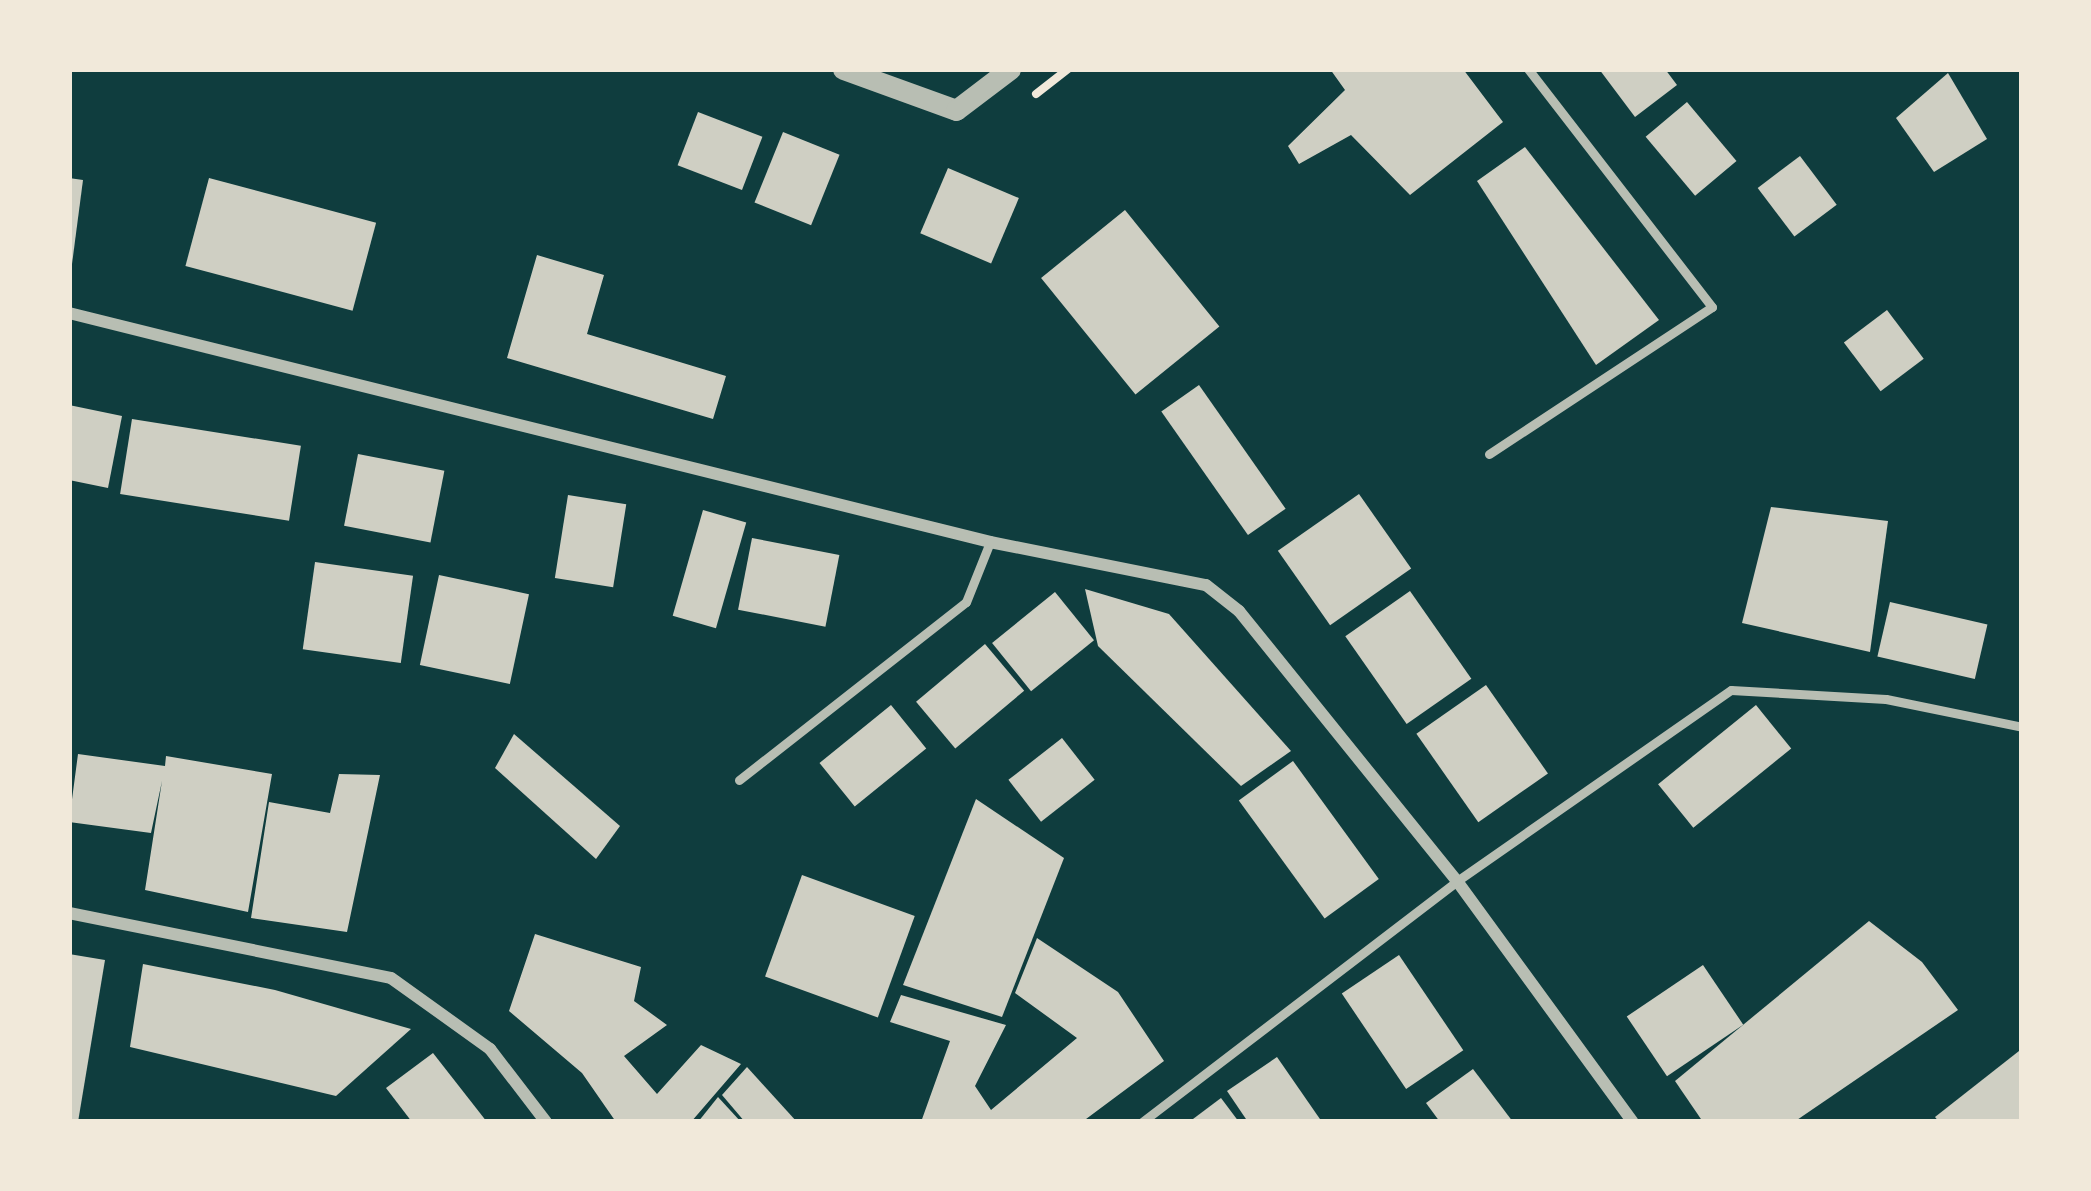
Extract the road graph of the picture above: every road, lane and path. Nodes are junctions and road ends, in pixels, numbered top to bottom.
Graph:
1 (843, 69) edge
2 (1010, 69) edge
3 (1528, 69) edge
4 (69, 313) edge
5 (1489, 454) dead end
6 (990, 542) junction
7 (2022, 727) edge
8 (739, 780) dead end
9 (1457, 881) junction
10 (69, 913) edge
11 (546, 1122) edge
12 (1142, 1122) edge
13 (1633, 1122) edge

1 - 2 street
3 - 5 lane
4 - 6 street
6 - 8 lane
6 - 9 street
7 - 9 lane
9 - 12 lane
9 - 13 street
10 - 11 street

